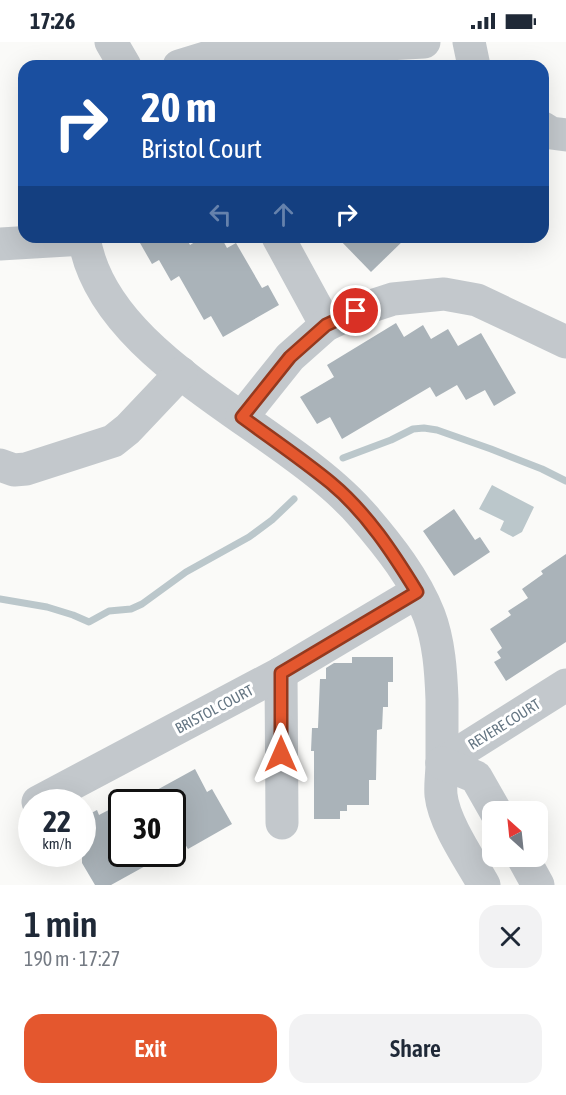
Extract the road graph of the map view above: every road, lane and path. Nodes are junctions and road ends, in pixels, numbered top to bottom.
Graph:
1 (111, 42) edge
2 (424, 42) edge
3 (469, 42) edge
4 (122, 60) edge
5 (199, 60) edge
6 (473, 60) edge
7 (549, 132) edge
8 (566, 135) edge
9 (18, 243) edge
10 (85, 243) edge
11 (281, 243) edge
12 (0, 244) edge
13 (326, 325) junction
14 (566, 342) edge
15 (182, 373) junction
16 (242, 417) junction
17 (0, 465) edge
18 (417, 592) junction
19 (281, 673) junction
20 (566, 685) edge
21 (442, 763) junction
22 (62, 789) edge
23 (490, 801) edge
24 (282, 823) dead end
25 (528, 867) edge
26 (484, 885) edge
27 (538, 885) edge

1 - 4 street
2 - 5 street
3 - 6 street
7 - 8 street
9 - 12 street
10 - 15 street
11 - 13 street
13 - 14 street
13 - 16 street
15 - 16 street
15 - 17 street
16 - 18 street
18 - 19 street, BRISTOL COURT
18 - 21 street
19 - 22 street, BRISTOL COURT
19 - 24 street
20 - 21 street, REVERE COURT
21 - 23 street
21 - 26 street
25 - 27 street

